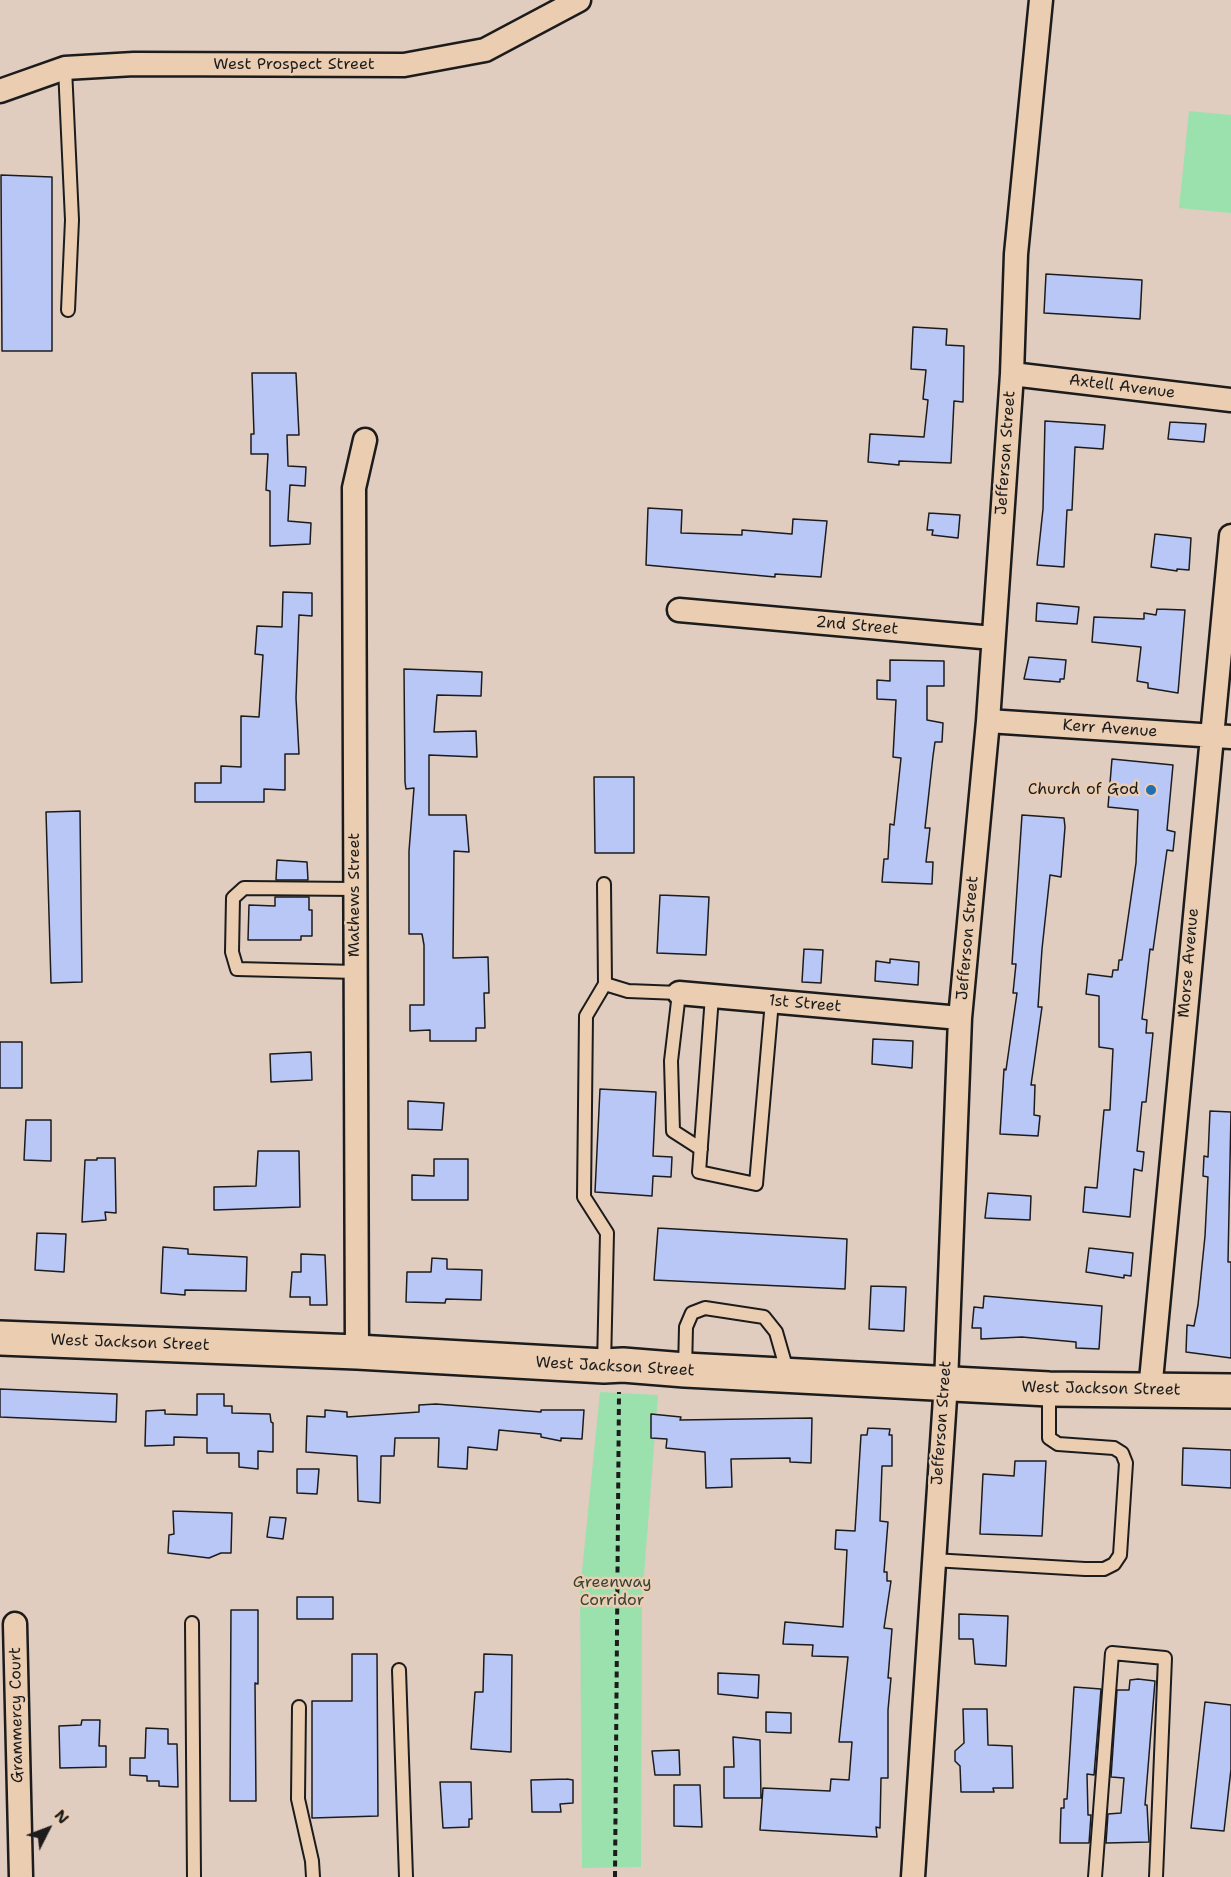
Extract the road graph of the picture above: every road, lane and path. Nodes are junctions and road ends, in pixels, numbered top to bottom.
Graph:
1 (579, 0) edge
2 (1041, 0) edge
3 (65, 68) junction
4 (0, 91) edge
5 (68, 310) dead end
6 (1012, 374) junction
7 (1231, 400) edge
8 (365, 440) dead end
9 (1231, 536) edge
10 (679, 610) dead end
11 (993, 638) junction
12 (988, 721) junction
13 (1221, 736) edge
14 (604, 884) dead end
15 (355, 890) junction
16 (356, 972) junction
17 (605, 984) junction
18 (679, 993) junction
19 (712, 996) junction
20 (772, 1001) junction
21 (960, 1018) junction
22 (701, 1149) junction
23 (0, 1338) edge
24 (357, 1352) junction
25 (614, 1365) junction
26 (685, 1370) junction
27 (788, 1376) junction
28 (946, 1383) junction
29 (1049, 1389) junction
30 (1150, 1391) junction
31 (1231, 1391) edge
32 (933, 1560) junction
33 (192, 1623) dead end
34 (15, 1624) dead end
35 (399, 1670) dead end
36 (299, 1707) dead end
37 (21, 1877) edge
38 (194, 1877) edge
39 (312, 1877) edge
40 (406, 1877) edge
41 (615, 1877) edge
42 (913, 1877) edge
43 (1095, 1877) edge
44 (1156, 1877) edge

1 - 3 street, West Prospect Street
2 - 6 street, Jefferson Street
3 - 4 street, West Prospect Street
3 - 5 lane
6 - 7 street, Axtell Avenue
6 - 11 street, Jefferson Street
8 - 15 street, Mathews Street
9 - 13 street, Morse Avenue
10 - 11 street, 2nd Street
11 - 12 street, Jefferson Street
12 - 13 street, Kerr Avenue
12 - 21 street, Jefferson Street
13 - 30 street, Morse Avenue
14 - 17 lane
15 - 16 street, Mathews Street
15 - 16 lane
16 - 24 street, Mathews Street
17 - 18 lane, 1st Street
17 - 25 lane
18 - 19 street, 1st Street
18 - 22 lane
19 - 20 street, 1st Street
19 - 22 lane
20 - 21 street, 1st Street
20 - 22 lane
21 - 28 street, Jefferson Street
23 - 24 street, West Jackson Street
24 - 25 street, West Jackson Street
25 - 26 street, West Jackson Street
25 - 41 path
26 - 27 street, West Jackson Street
26 - 27 lane
27 - 28 street, West Jackson Street
28 - 29 street, West Jackson Street
28 - 32 street, Jefferson Street
29 - 30 street, West Jackson Street
29 - 32 lane
30 - 31 street, West Jackson Street
32 - 42 street, Jefferson Street
33 - 38 lane
34 - 37 street, Grammercy Court
35 - 40 lane
36 - 39 lane
43 - 44 lane

